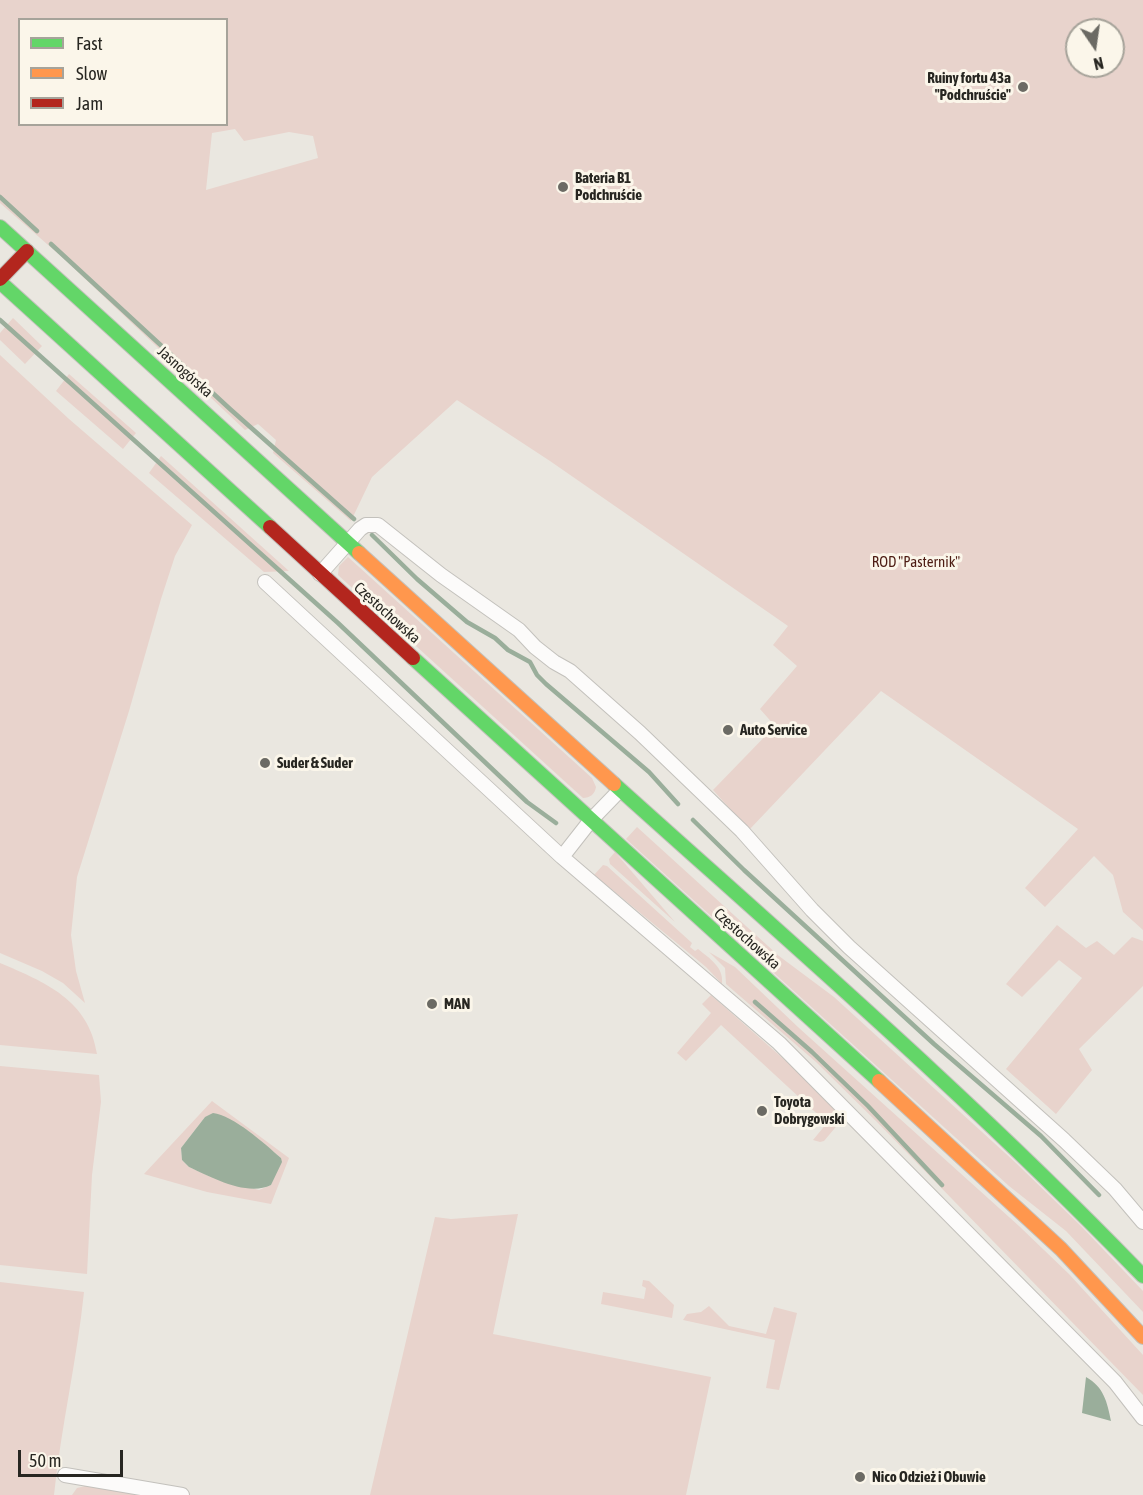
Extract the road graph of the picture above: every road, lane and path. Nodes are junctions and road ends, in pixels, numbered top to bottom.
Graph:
1 (0, 227) edge
2 (27, 251) junction
3 (0, 281) edge
4 (347, 543) junction
5 (320, 574) junction
6 (265, 582) dead end
7 (620, 790) junction
8 (591, 820) junction
9 (562, 857) junction
10 (1143, 1222) edge
11 (1143, 1276) edge
12 (1143, 1337) edge
13 (1143, 1418) edge
14 (65, 1475) dead end
15 (182, 1495) edge

1 - 2 main road, Jasnogórska
2 - 3 main road
2 - 4 main road, Jasnogórska
3 - 5 main road
4 - 5 street
4 - 7 main road, Częstochowska
4 - 10 street
5 - 8 main road, Częstochowska
6 - 9 street
7 - 8 street
7 - 11 main road, Częstochowska
8 - 9 street
8 - 12 main road, Częstochowska
9 - 13 street
14 - 15 street

